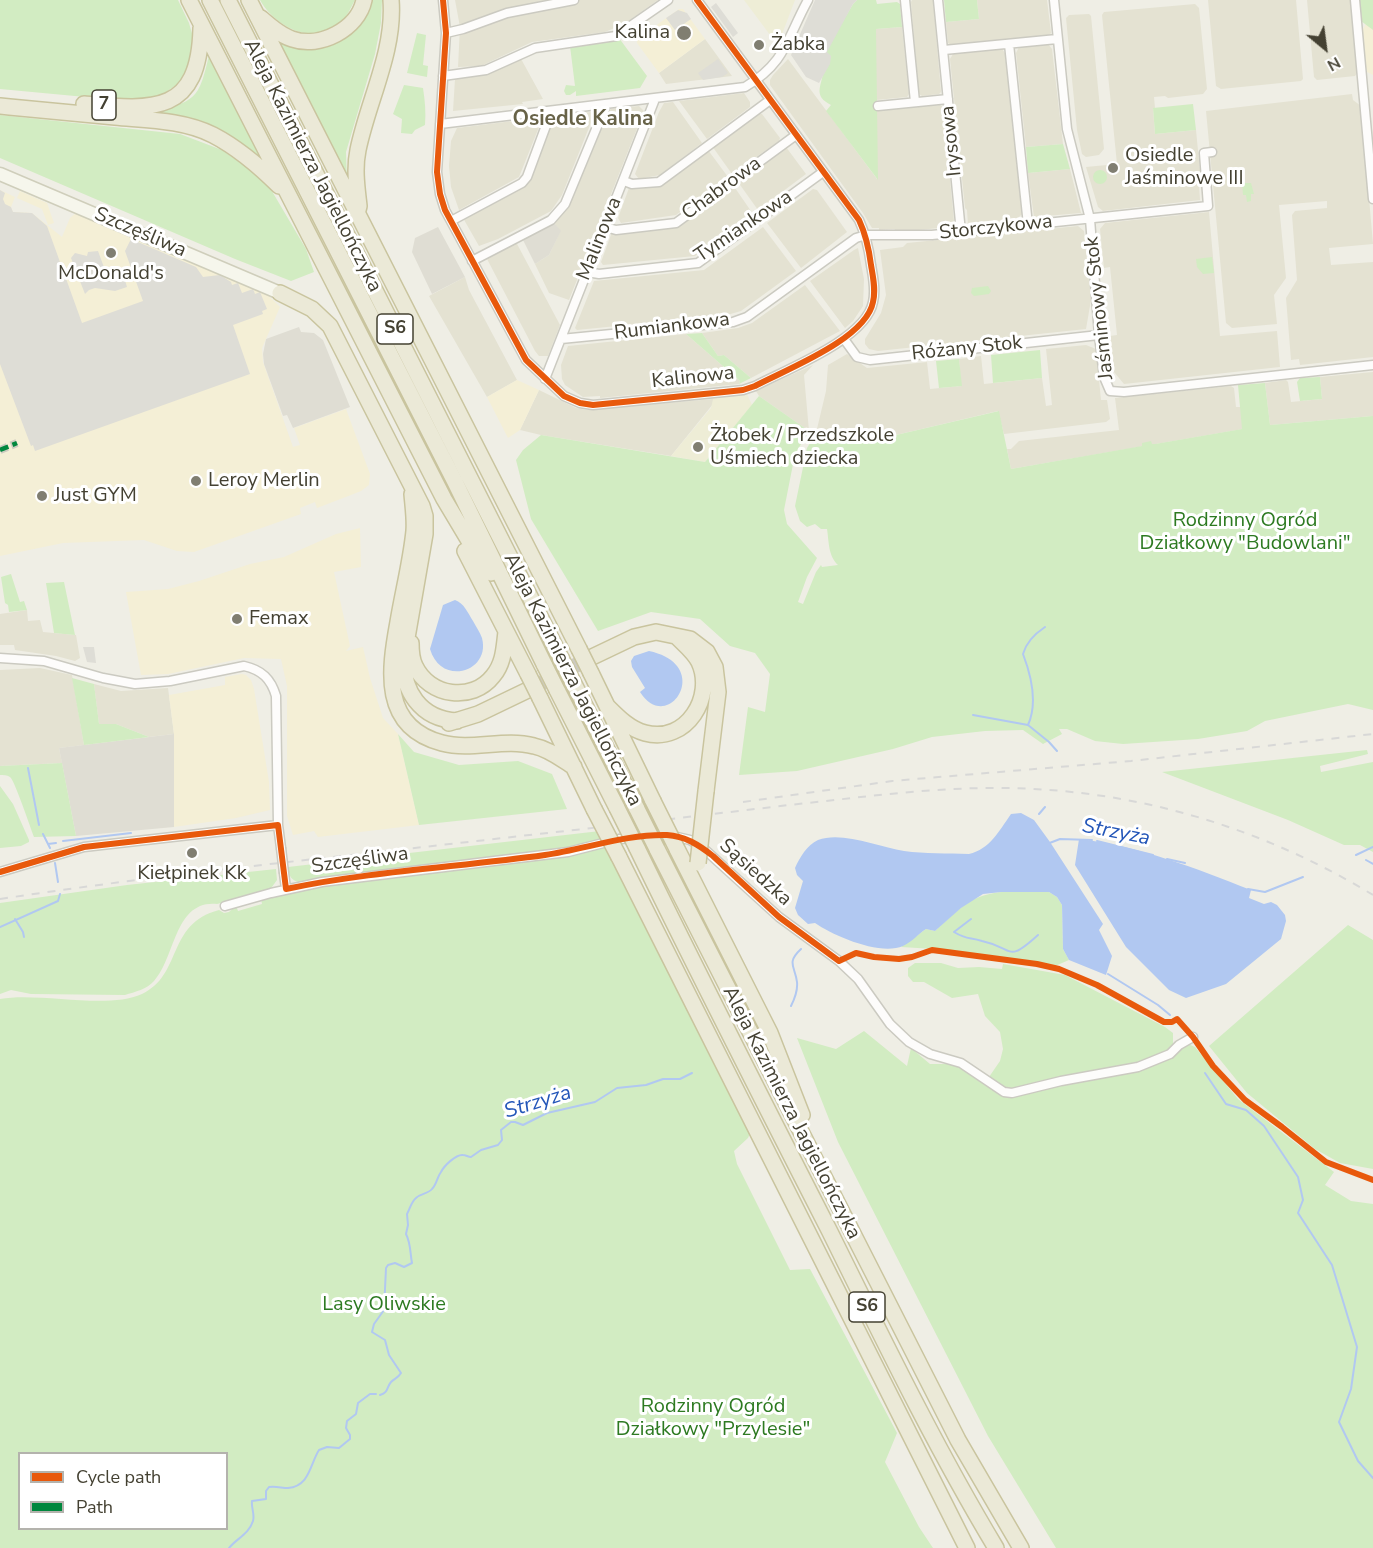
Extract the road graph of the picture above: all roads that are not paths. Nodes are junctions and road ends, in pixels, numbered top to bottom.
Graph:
1 (189, 0) edge
2 (210, 0) edge
3 (228, 0) edge
4 (249, 0) edge
5 (364, 0) edge
6 (443, 0) edge
7 (574, 0) edge
8 (668, 0) edge
9 (697, 0) edge
10 (808, 0) edge
11 (905, 0) edge
12 (938, 0) edge
13 (1054, 0) edge
14 (1355, 0) edge
15 (394, 3) edge
16 (257, 15) junction
17 (201, 25) junction
18 (446, 33) junction
19 (1057, 39) junction
20 (1009, 44) junction
21 (944, 50) junction
22 (442, 76) junction
23 (756, 80) junction
24 (0, 96) edge
25 (655, 99) junction
26 (948, 99) junction
27 (770, 100) junction
28 (915, 102) junction
29 (606, 105) junction
30 (0, 106) edge
31 (878, 106) dead end
32 (551, 112) junction
33 (440, 124) junction
34 (796, 135) junction
35 (1212, 152) dead end
36 (823, 172) junction
37 (0, 174) edge
38 (624, 181) junction
39 (289, 197) junction
40 (1373, 199) edge
41 (357, 213) junction
42 (1090, 219) junction
43 (450, 221) junction
44 (1028, 225) junction
45 (605, 227) junction
46 (961, 232) junction
47 (866, 235) junction
48 (472, 261) junction
49 (587, 272) junction
50 (280, 293) joint
51 (1100, 335) junction
52 (561, 339) junction
53 (844, 339) junction
54 (1373, 365) edge
55 (545, 379) junction
56 (411, 485) junction
57 (444, 499) junction
58 (509, 595) junction
59 (506, 632) junction
60 (407, 634) junction
61 (675, 635) junction
62 (0, 658) edge
63 (587, 660) junction
64 (391, 669) junction
65 (533, 687) junction
66 (608, 707) junction
67 (458, 721) junction
68 (574, 767) junction
69 (278, 825) junction
70 (604, 842) joint
71 (0, 872) edge
72 (697, 888) junction
73 (286, 889) junction
74 (225, 906) dead end
75 (1193, 1037) dead end
76 (835, 1199) junction
77 (968, 1548) edge
78 (996, 1548) edge
79 (1021, 1548) edge

1 - 17 highway, 7
2 - 58 highway, Aleja Kazimierza Jagiellończyka / S6
3 - 76 highway, Aleja Kazimierza Jagiellończyka / S6, bridge
4 - 16 highway
5 - 16 highway
6 - 18 street, Kalinowa
7 - 18 street
8 - 22 street
9 - 23 street, Kalinowa
10 - 23 street
11 - 28 street
12 - 21 street, Irysowa
13 - 19 street, Jaśminowy Stok
14 - 40 street
15 - 41 highway
16 - 41 highway
17 - 24 highway, 7
17 - 39 highway
18 - 22 street, Kalinowa
19 - 20 street
19 - 42 street, Jaśminowy Stok
20 - 21 street
20 - 44 street
21 - 26 street, Irysowa
22 - 33 street, Kalinowa
23 - 25 street
23 - 27 street, Kalinowa
25 - 29 street
25 - 38 street, Malinowa
26 - 28 street
26 - 46 street, Irysowa
27 - 34 street, Kalinowa
27 - 38 street
28 - 31 street
29 - 32 street
29 - 48 street
30 - 39 highway
32 - 33 street
32 - 43 street
33 - 43 street, Kalinowa
34 - 36 street, Kalinowa
34 - 45 street, Chabrowa
35 - 42 street, Storczykowa
36 - 47 street, Kalinowa
36 - 49 street, Tymiankowa
37 - 50 street, Szczęśliwa
38 - 45 street, Malinowa
39 - 57 highway
41 - 63 highway
42 - 44 street, Storczykowa
42 - 51 street, Jaśminowy Stok
43 - 48 street, Kalinowa
44 - 46 street, Storczykowa
45 - 49 street, Malinowa
46 - 47 street, Storczykowa
47 - 52 street, Rumiankowa
47 - 53 street, Kalinowa
48 - 55 street, Kalinowa
49 - 52 street, Malinowa
50 - 56 highway
51 - 53 street, Różany Stok
51 - 54 street, Jaśminowy Stok
52 - 55 street, Malinowa
53 - 55 street, Kalinowa
56 - 60 highway
56 - 64 highway
57 - 58 highway
57 - 59 highway
58 - 78 highway, Aleja Kazimierza Jagiellończyka / S6, bridge
59 - 60 highway
59 - 65 highway
60 - 67 highway
61 - 63 highway
61 - 66 highway
61 - 72 highway, bridge
62 - 69 street, Szczęśliwa
63 - 66 highway
64 - 67 highway
64 - 68 highway
65 - 67 highway
65 - 68 highway
66 - 72 highway, bridge
68 - 77 highway, bridge
69 - 71 street
69 - 73 street, Szczęśliwa, bridge
70 - 73 street, Szczęśliwa
70 - 75 street, Sąsiedzka
72 - 76 highway
73 - 74 street, Szczęśliwa
76 - 79 highway, Aleja Kazimierza Jagiellończyka / S6

